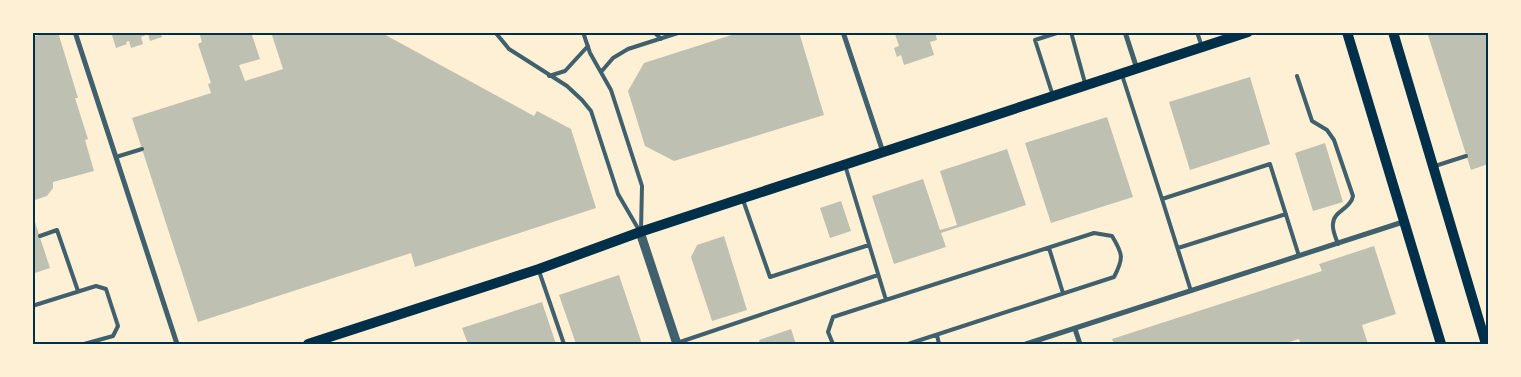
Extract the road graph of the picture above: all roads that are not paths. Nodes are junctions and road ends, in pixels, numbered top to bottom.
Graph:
1 (74, 32) edge
2 (495, 32) edge
3 (583, 32) edge
4 (654, 32) edge
5 (681, 32) edge
6 (843, 32) edge
7 (1060, 32) edge
8 (1071, 32) edge
9 (1125, 32) edge
10 (1197, 32) edge
11 (1248, 32) edge
12 (1347, 32) edge
13 (1393, 32) edge
14 (661, 39) junction
15 (588, 46) junction
16 (1202, 48) junction
17 (1137, 69) junction
18 (601, 72) junction
19 (1122, 74) junction
20 (549, 76) junction
21 (1297, 76) dead end
22 (1086, 86) junction
23 (1054, 97) junction
24 (142, 149) dead end
25 (883, 153) junction
26 (1466, 156) dead end
27 (116, 157) junction
28 (845, 166) junction
29 (1433, 167) junction
30 (743, 198) junction
31 (1162, 199) junction
32 (1286, 214) junction
33 (1403, 222) junction
34 (640, 232) junction
35 (40, 236) dead end
36 (1338, 244) junction
37 (869, 245) junction
38 (1049, 248) junction
39 (1178, 248) junction
40 (1299, 256) junction
41 (539, 269) junction
42 (878, 275) junction
43 (78, 291) junction
44 (1191, 291) junction
45 (1063, 293) junction
46 (886, 300) junction
47 (32, 306) edge
48 (1075, 329) junction
49 (937, 335) junction
50 (84, 344) edge
51 (177, 344) edge
52 (308, 344) edge
53 (564, 344) edge
54 (677, 344) edge
55 (833, 344) edge
56 (908, 344) edge
57 (939, 344) edge
58 (1026, 344) edge
59 (1080, 344) edge
60 (1442, 344) edge
61 (1486, 344) edge

1 - 27 street
2 - 20 lane
3 - 15 lane
4 - 14 lane
5 - 14 lane
6 - 25 street
7 - 23 lane
8 - 22 lane
9 - 17 street
10 - 16 lane
11 - 16 main road
12 - 33 main road
13 - 29 main road
14 - 18 lane
15 - 18 lane
15 - 20 lane
16 - 17 main road
17 - 19 main road
18 - 34 lane
19 - 22 main road
19 - 31 lane
20 - 34 lane
21 - 36 lane
22 - 23 main road
23 - 25 main road
24 - 27 lane
25 - 28 main road
26 - 29 lane
27 - 51 street
28 - 30 main road
28 - 37 lane
29 - 61 main road
30 - 34 main road
30 - 37 lane
31 - 32 lane
31 - 39 lane
32 - 39 lane
32 - 40 lane
33 - 36 street
33 - 60 main road
34 - 41 main road
34 - 54 street
35 - 43 lane
36 - 40 street
37 - 42 lane
38 - 45 lane
38 - 45 lane
38 - 46 lane
39 - 44 lane
40 - 44 street
41 - 52 main road
41 - 53 lane
42 - 46 lane
42 - 54 lane
43 - 47 lane
43 - 50 lane
44 - 48 street
45 - 49 lane
46 - 55 lane
48 - 58 street
48 - 59 street
49 - 56 lane
49 - 57 lane

